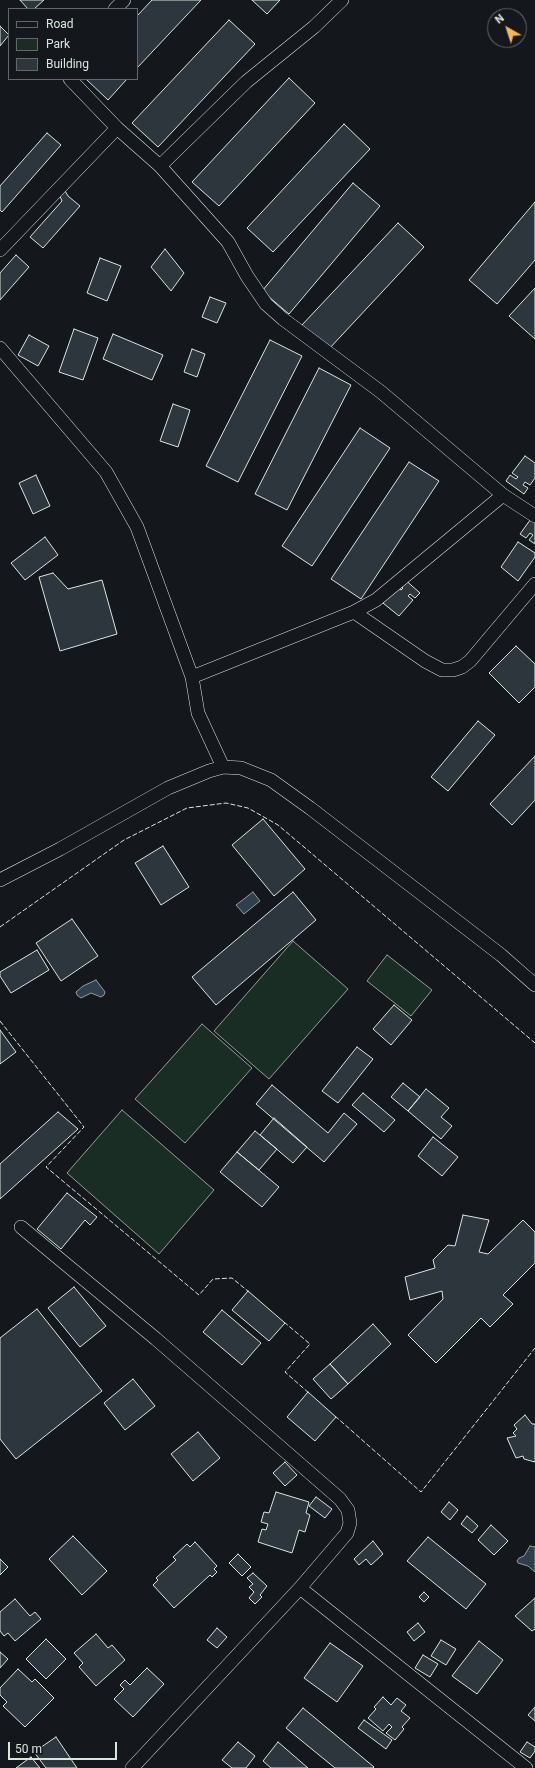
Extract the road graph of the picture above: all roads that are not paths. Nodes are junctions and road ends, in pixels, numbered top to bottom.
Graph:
1 (124, 0) edge
2 (342, 0) edge
3 (116, 8) edge
4 (71, 80) edge
5 (118, 128) junction
6 (160, 166) junction
7 (0, 250) edge
8 (0, 348) edge
9 (503, 495) junction
10 (535, 516) edge
11 (535, 584) edge
12 (354, 612) junction
13 (192, 677) junction
14 (223, 767) junction
15 (0, 880) edge
16 (535, 985) edge
17 (21, 1227) dead end
18 (300, 1588) junction
19 (132, 1768) edge
20 (526, 1768) edge

1 - 3 street
2 - 6 street
4 - 5 street
5 - 6 street
5 - 7 street
6 - 9 street
8 - 13 street
9 - 10 street
9 - 12 street
11 - 12 street
12 - 13 street
13 - 14 street
14 - 15 street
14 - 16 street
17 - 18 street
18 - 19 street
18 - 20 street

